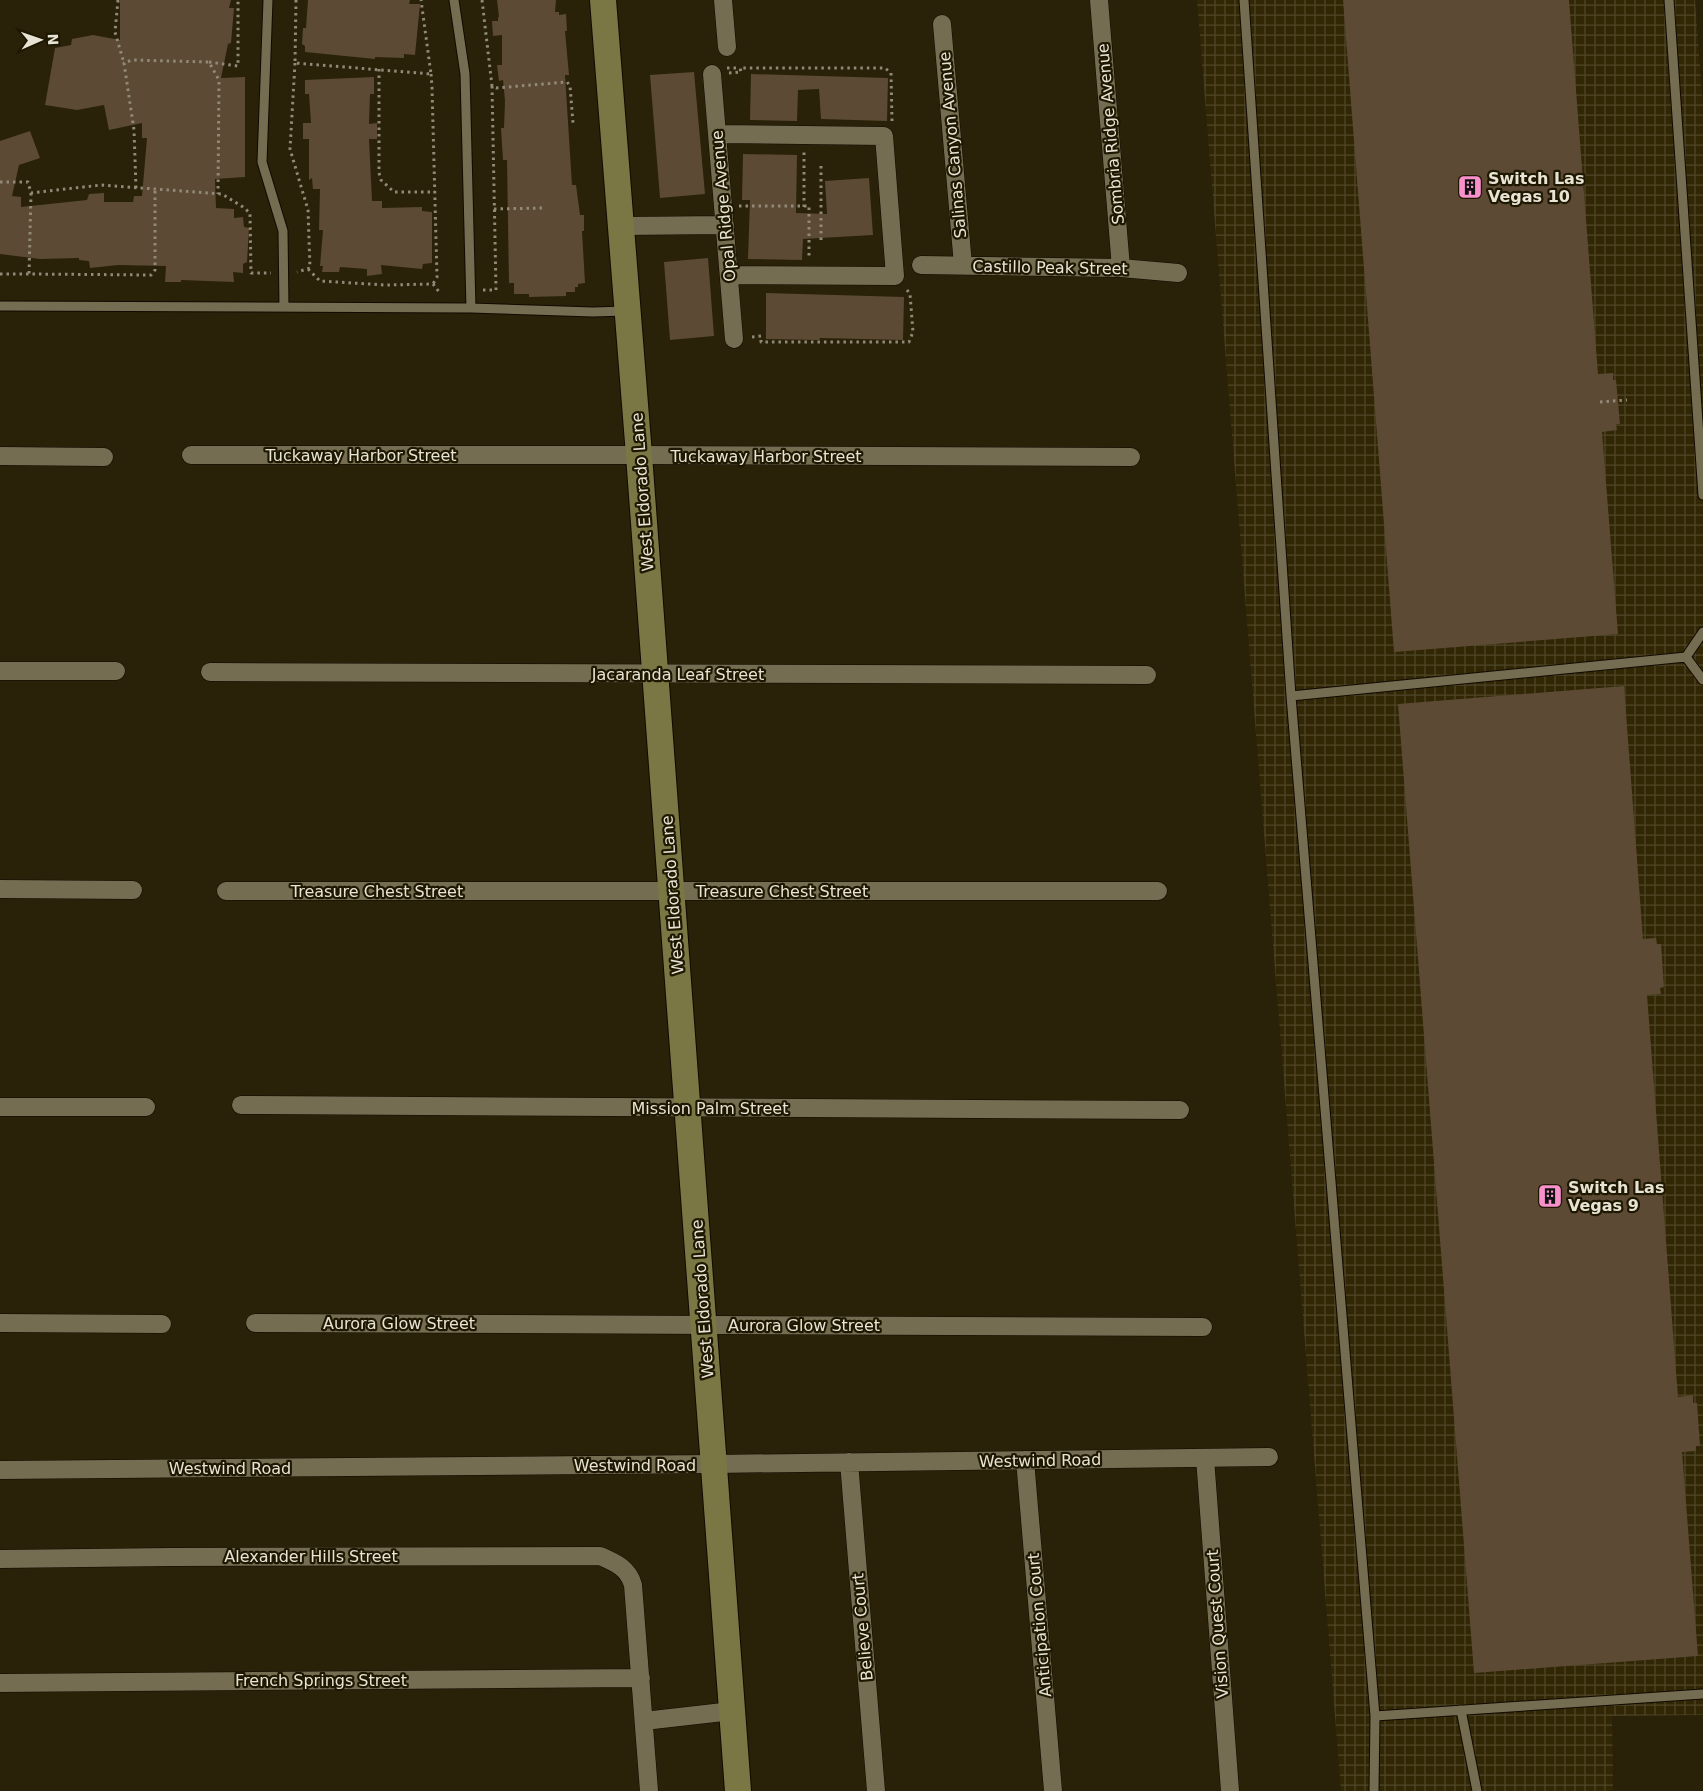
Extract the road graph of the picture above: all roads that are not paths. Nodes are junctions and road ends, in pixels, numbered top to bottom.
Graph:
1 (268, 0) edge
2 (454, 0) edge
3 (603, 0) edge
4 (723, 0) edge
5 (1099, 0) edge
6 (1244, 0) edge
7 (1669, 0) edge
8 (942, 24) dead end
9 (727, 47) dead end
10 (712, 74) road end
11 (717, 134) junction
12 (622, 226) junction
13 (725, 226) junction
14 (922, 265) dead end
15 (963, 265) junction
16 (1121, 268) junction
17 (1178, 273) dead end
18 (729, 275) junction
19 (0, 306) edge
20 (284, 307) junction
21 (471, 308) junction
22 (628, 310) junction
23 (734, 339) road end
24 (191, 455) dead end
25 (640, 455) junction
26 (0, 456) edge
27 (104, 457) dead end
28 (1131, 457) dead end
29 (1703, 495) edge
30 (1703, 632) edge
31 (1686, 657) junction
32 (0, 671) edge
33 (116, 671) dead end
34 (210, 672) dead end
35 (656, 674) junction
36 (1147, 675) dead end
37 (1703, 680) edge
38 (1290, 696) junction
39 (0, 889) edge
40 (133, 890) dead end
41 (226, 891) dead end
42 (672, 891) junction
43 (1158, 891) dead end
44 (240, 1105) dead end
45 (0, 1107) edge
46 (146, 1107) dead end
47 (688, 1108) junction
48 (1180, 1110) dead end
49 (0, 1323) edge
50 (255, 1323) dead end
51 (162, 1324) dead end
52 (703, 1324) junction
53 (1202, 1327) dead end
54 (1269, 1457) dead end
55 (1204, 1458) junction
56 (1025, 1460) junction
57 (849, 1462) junction
58 (714, 1464) junction
59 (0, 1470) edge
60 (0, 1560) edge
61 (641, 1678) junction
62 (0, 1683) edge
63 (1703, 1694) edge
64 (732, 1710) junction
65 (1461, 1710) junction
66 (1375, 1716) junction
67 (644, 1721) junction
68 (649, 1791) edge
69 (738, 1791) edge
70 (876, 1791) edge
71 (1053, 1791) edge
72 (1230, 1791) edge
73 (1374, 1791) edge
74 (1477, 1791) edge

1 - 20 lane
2 - 21 lane
3 - 12 street, West Eldorado Lane
4 - 9 street
5 - 16 street, Sombria Ridge Avenue
6 - 38 lane
7 - 29 lane
8 - 15 street, Salinas Canyon Avenue
10 - 11 street, Opal Ridge Avenue
11 - 13 street, Opal Ridge Avenue
11 - 18 street
12 - 13 street
12 - 22 street, West Eldorado Lane
13 - 18 street, Opal Ridge Avenue
14 - 15 street, Castillo Peak Street
15 - 16 street, Castillo Peak Street
16 - 17 street, Castillo Peak Street
18 - 23 street, Opal Ridge Avenue
19 - 20 lane
20 - 21 lane
21 - 22 lane
22 - 25 street, West Eldorado Lane
24 - 25 street, Tuckaway Harbor Street
25 - 28 street, Tuckaway Harbor Street
25 - 35 street, West Eldorado Lane
26 - 27 street
30 - 31 lane
31 - 37 lane
31 - 38 lane
32 - 33 street
34 - 35 street, Jacaranda Leaf Street
35 - 36 street, Jacaranda Leaf Street
35 - 42 street, West Eldorado Lane
38 - 66 lane
39 - 40 street
41 - 42 street, Treasure Chest Street
42 - 43 street, Treasure Chest Street
42 - 47 street, West Eldorado Lane
44 - 47 street, Mission Palm Street
45 - 46 street
47 - 48 street, Mission Palm Street
47 - 52 street, West Eldorado Lane
49 - 51 street
50 - 52 street, Aurora Glow Street
52 - 53 street, Aurora Glow Street
52 - 58 street, West Eldorado Lane
54 - 55 street, Westwind Road
55 - 56 street, Westwind Road
55 - 72 street, Vision Quest Court
56 - 57 street, Westwind Road
56 - 71 street, Anticipation Court
57 - 58 street, Westwind Road
57 - 70 street, Believe Court
58 - 59 street, Westwind Road
58 - 64 street, West Eldorado Lane
60 - 61 street, Alexander Hills Street
61 - 62 street, French Springs Street
61 - 67 street
63 - 65 lane
64 - 67 street
64 - 69 street, West Eldorado Lane
65 - 66 lane
65 - 74 lane
66 - 73 lane
67 - 68 street

